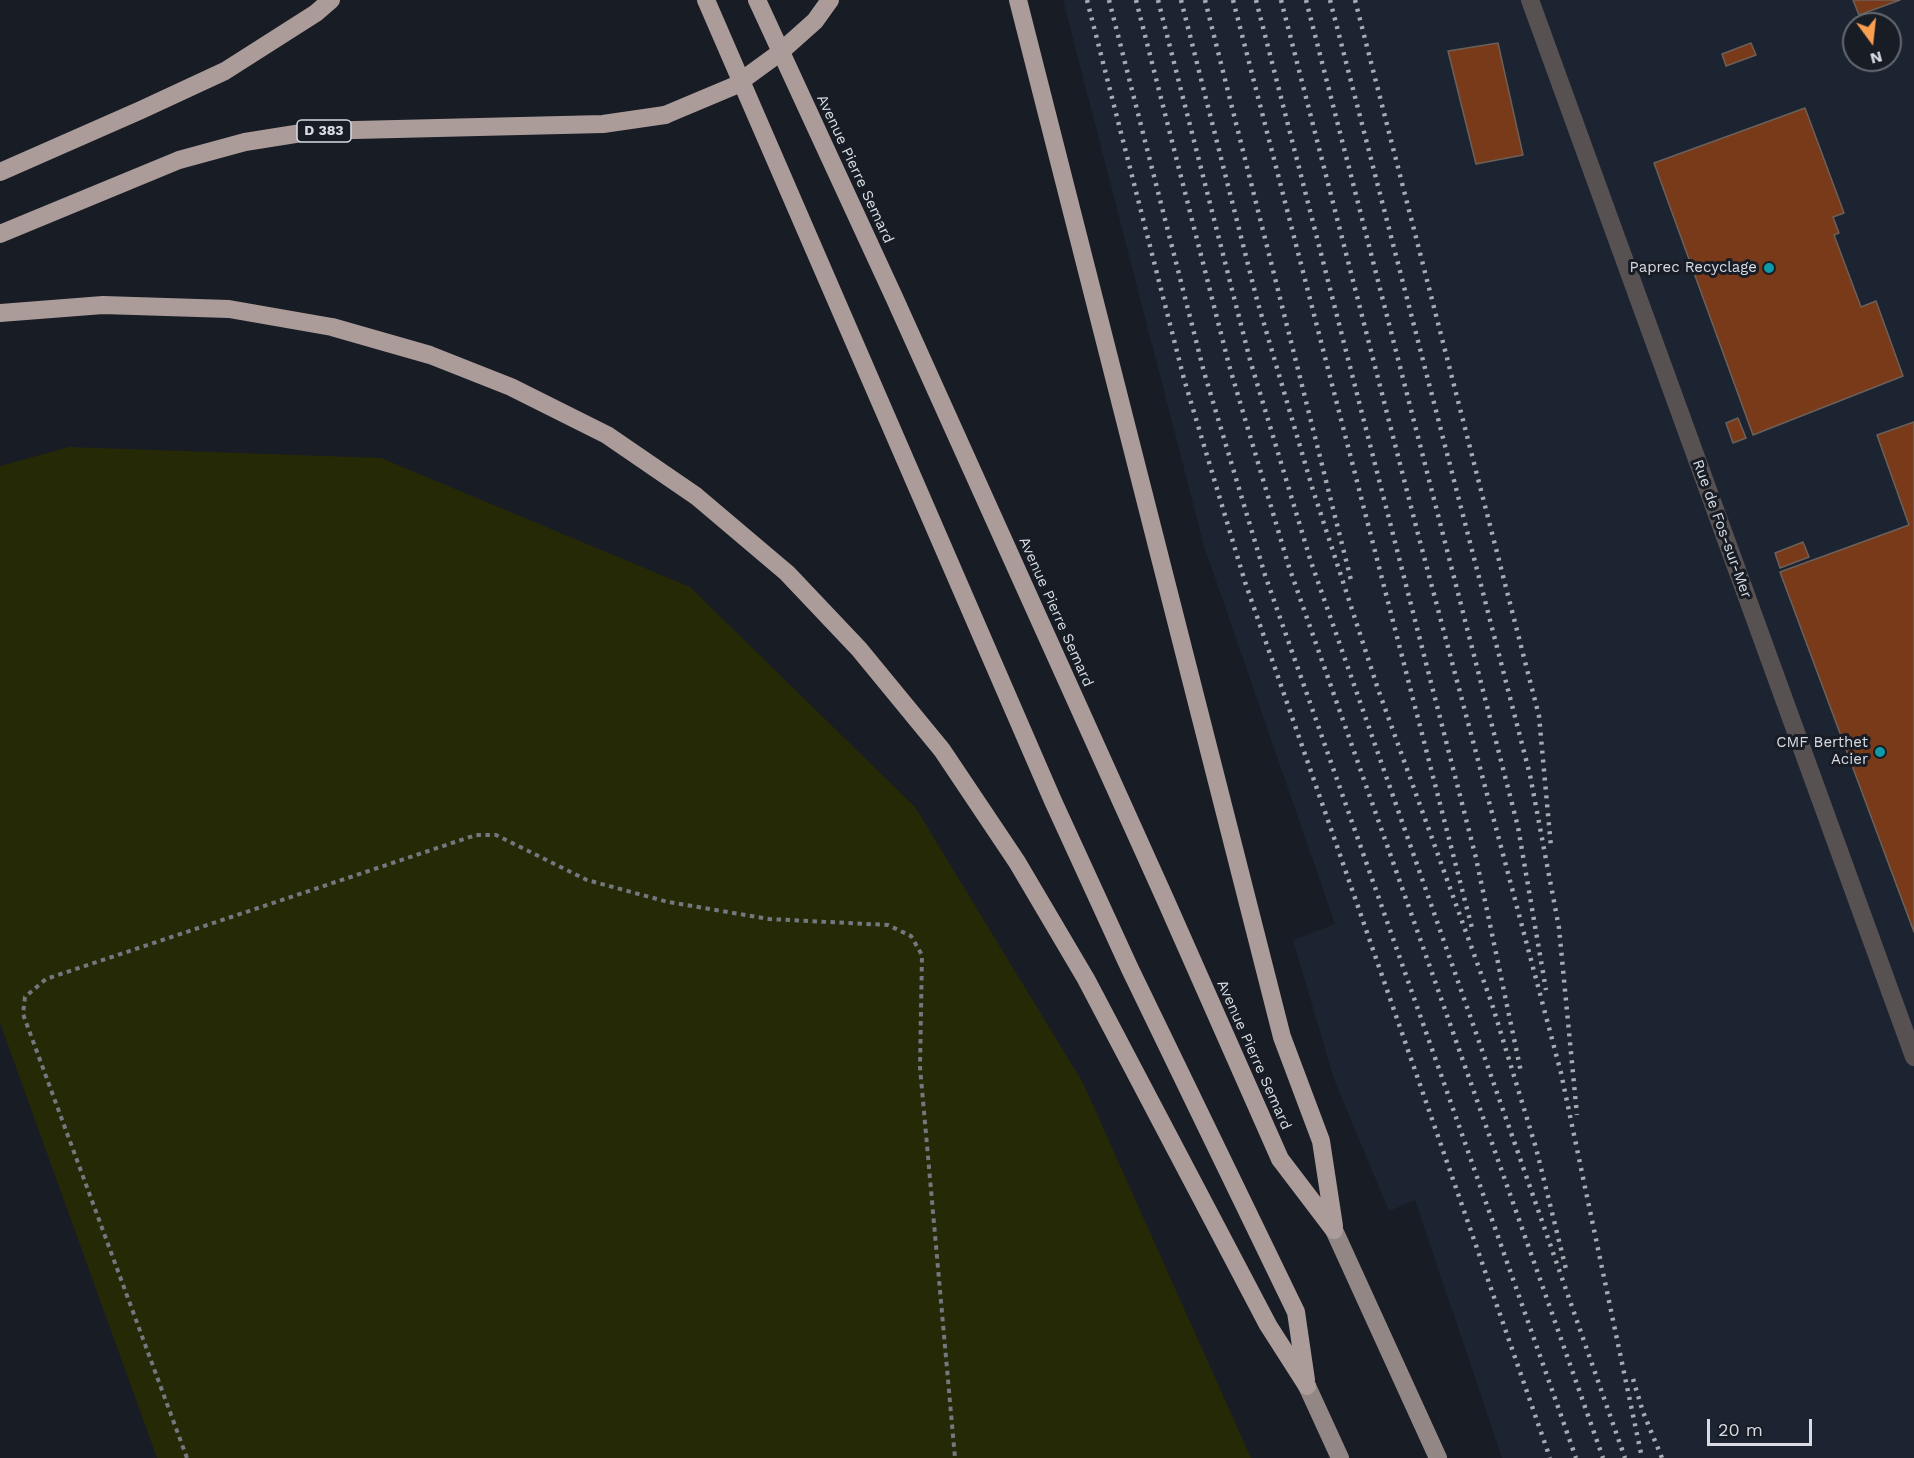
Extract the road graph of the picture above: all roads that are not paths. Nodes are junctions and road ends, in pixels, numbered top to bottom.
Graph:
1 (331, 0) edge
2 (706, 0) edge
3 (757, 0) edge
4 (830, 0) edge
5 (1018, 0) edge
6 (1530, 0) edge
7 (0, 172) edge
8 (0, 234) edge
9 (0, 313) edge
10 (1914, 1057) edge
11 (1334, 1230) junction
12 (1307, 1386) junction
13 (1340, 1458) edge
14 (1438, 1458) edge

1 - 7 highway
2 - 12 highway
3 - 11 highway, Avenue Pierre Semard
4 - 8 highway, D 383, bridge
5 - 11 highway
6 - 10 lane, Rue de Fos-sur-Mer
9 - 12 highway
11 - 14 main road
12 - 13 main road

